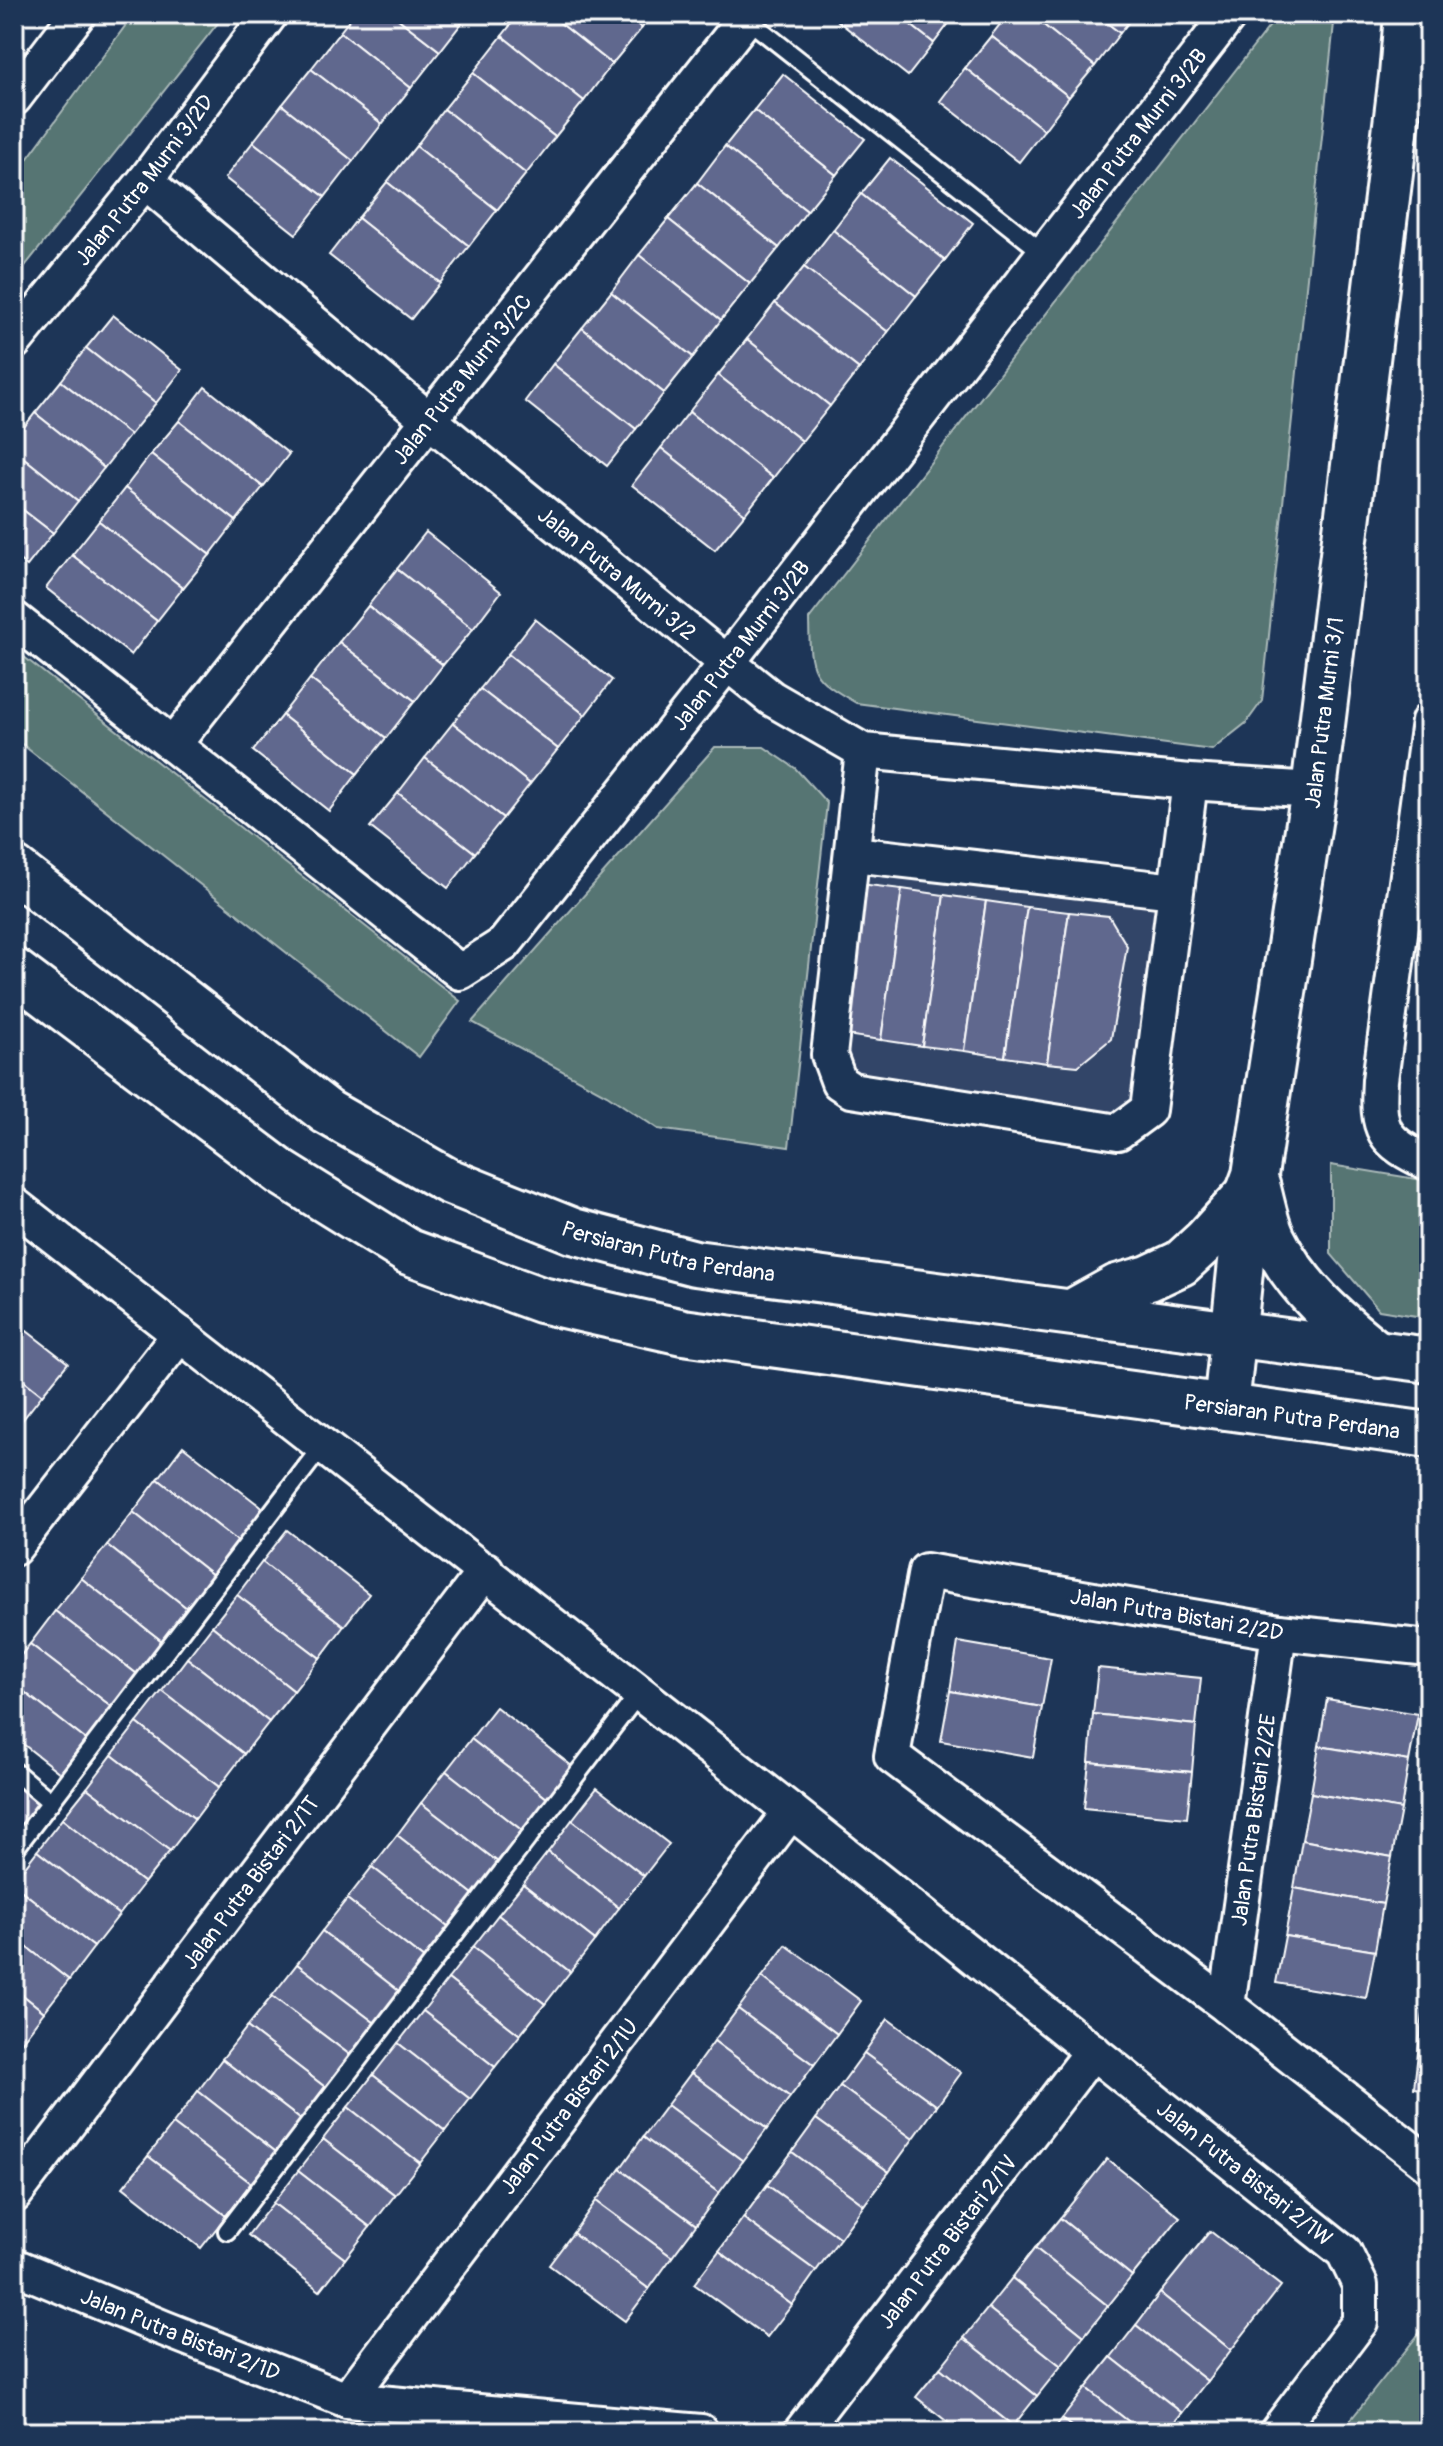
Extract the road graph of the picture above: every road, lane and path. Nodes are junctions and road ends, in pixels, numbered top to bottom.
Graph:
1 (78, 14) edge
2 (270, 14) edge
3 (1230, 14) edge
4 (1407, 14) edge
5 (745, 15) edge
6 (1415, 77) edge
7 (14, 98) edge
8 (145, 181) junction
9 (1045, 254) junction
10 (14, 342) edge
11 (429, 420) junction
12 (14, 619) edge
13 (727, 663) junction
14 (1429, 721) edge
15 (173, 745) junction
16 (863, 751) junction
17 (1426, 767) edge
18 (1190, 782) junction
19 (1314, 790) junction
20 (853, 854) junction
21 (14, 869) edge
22 (1175, 891) junction
23 (14, 971) edge
24 (1414, 1156) edge
25 (1251, 1184) junction
26 (14, 1205) edge
27 (1072, 1312) junction
28 (180, 1334) junction
29 (1234, 1335) junction
30 (1379, 1355) junction
31 (1429, 1360) edge
32 (1226, 1407) junction
33 (1429, 1435) edge
34 (323, 1445) junction
35 (14, 1548) edge
36 (486, 1570) junction
37 (1279, 1632) junction
38 (1429, 1648) edge
39 (640, 1692) junction
40 (14, 1771) edge
41 (51, 1802) junction
42 (791, 1811) junction
43 (14, 1850) edge
44 (1227, 2006) junction
45 (1093, 2051) junction
46 (1429, 2164) edge
47 (14, 2195) edge
48 (227, 2231) dead end
49 (14, 2266) edge
50 (347, 2400) junction
51 (701, 2432) edge
52 (801, 2432) edge
53 (1277, 2432) edge

1 - 7 street
2 - 8 street, Jalan Putra Murni 3/2D
3 - 9 street, Jalan Putra Murni 3/2B
4 - 6 main road, Jalan Putra Murni 3/1
5 - 9 lane
5 - 11 street, Jalan Putra Murni 3/2C
6 - 19 main road, Jalan Putra Murni 3/1
8 - 10 street, Jalan Putra Murni 3/2D
8 - 11 street, Jalan Putra Murni 3/2
9 - 13 street, Jalan Putra Murni 3/2B
11 - 13 street, Jalan Putra Murni 3/2
11 - 15 street, Jalan Putra Murni 3/2C
12 - 15 street
13 - 15 street, Jalan Putra Murni 3/2B
13 - 16 street, Jalan Putra Murni 3/2
14 - 17 street
16 - 18 street, Jalan Putra Murni 3/2
16 - 20 street
17 - 24 street
18 - 19 street, Jalan Putra Murni 3/2
18 - 22 street
19 - 25 main road, Jalan Putra Murni 3/1
20 - 22 street
20 - 22 street
21 - 27 main road, Persiaran Putra Perdana
23 - 32 main road, Persiaran Putra Perdana
25 - 27 main road
25 - 29 main road, Jalan Putra Murni 3/1
25 - 30 main road
26 - 28 street, Jalan Putra Bistari 2/1W
27 - 29 main road, Persiaran Putra Perdana
28 - 34 street, Jalan Putra Bistari 2/1W
28 - 35 street
29 - 30 main road, Persiaran Putra Perdana
29 - 32 main road, Jalan Putra Murni 3/1
30 - 31 main road, Persiaran Putra Perdana
32 - 33 main road, Persiaran Putra Perdana
34 - 36 street, Jalan Putra Bistari 2/1W
34 - 41 lane
36 - 39 street, Jalan Putra Bistari 2/1W
36 - 47 street, Jalan Putra Bistari 2/1T
37 - 38 street, Jalan Putra Bistari 2/2D
37 - 44 street, Jalan Putra Bistari 2/2E
37 - 44 street, Jalan Putra Bistari 2/2D
39 - 42 street, Jalan Putra Bistari 2/1W
39 - 48 lane
40 - 41 lane
41 - 43 lane
42 - 45 street, Jalan Putra Bistari 2/1W
42 - 50 street, Jalan Putra Bistari 2/1U
44 - 46 street
45 - 52 street, Jalan Putra Bistari 2/1V
45 - 53 street, Jalan Putra Bistari 2/1W
49 - 50 street, Jalan Putra Bistari 2/1D
50 - 51 street, Jalan Putra Bistari 2/1D

